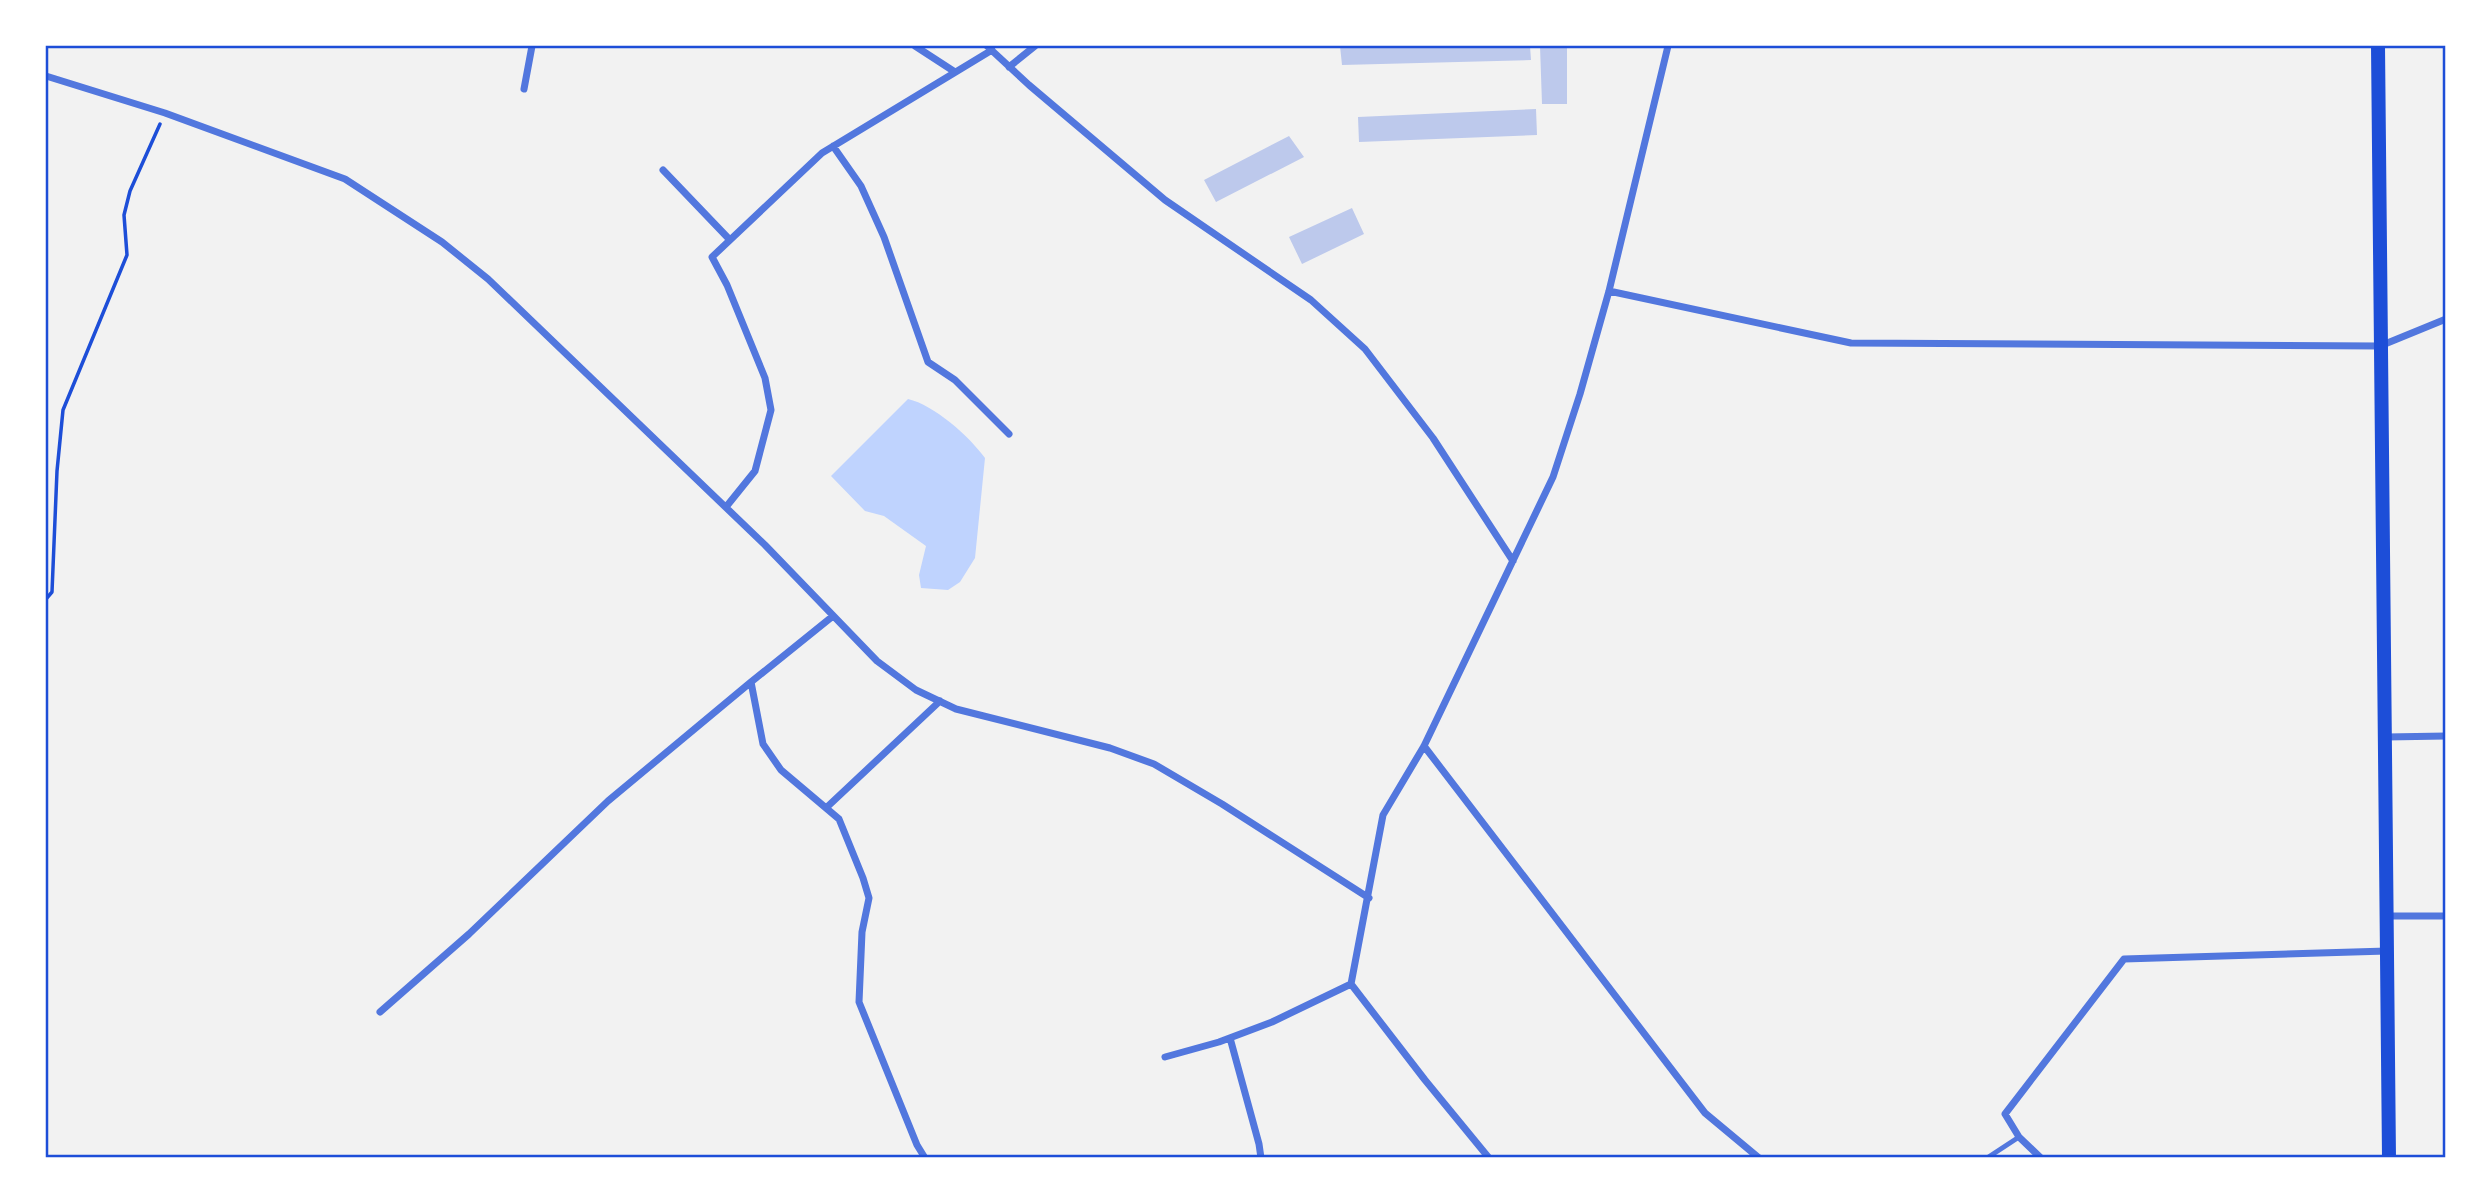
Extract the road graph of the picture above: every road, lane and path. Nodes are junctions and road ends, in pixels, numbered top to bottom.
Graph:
1 (531, 46) edge
2 (915, 46) edge
3 (1035, 46) edge
4 (1668, 46) edge
5 (2378, 46) edge
6 (989, 48) edge
7 (1009, 66) junction
8 (955, 72) junction
9 (46, 75) edge
10 (524, 89) dead end
11 (165, 113) junction
12 (833, 146) junction
13 (663, 170) dead end
14 (730, 240) junction
15 (1609, 291) junction
16 (2445, 319) edge
17 (2381, 346) junction
18 (1009, 434) dead end
19 (726, 507) junction
20 (1513, 561) junction
21 (46, 599) edge
22 (833, 615) junction
23 (751, 682) junction
24 (940, 701) junction
25 (2445, 736) edge
26 (2386, 737) junction
27 (1424, 746) junction
28 (826, 808) junction
29 (1368, 898) junction
30 (2387, 916) junction
31 (2445, 916) edge
32 (2387, 951) junction
33 (1351, 984) junction
34 (380, 1012) dead end
35 (1230, 1038) junction
36 (1165, 1057) dead end
37 (2019, 1137) junction
38 (925, 1157) edge
39 (1261, 1157) edge
40 (1489, 1157) edge
41 (1759, 1157) edge
42 (1987, 1157) edge
43 (2041, 1157) edge
44 (2389, 1157) edge

1 - 10 street
2 - 8 street
3 - 7 street
4 - 15 street
5 - 17 main road
6 - 7 street
6 - 8 street
7 - 20 street
8 - 12 street
9 - 11 street
11 - 19 street
11 - 21 path
12 - 14 street
12 - 18 street
13 - 14 street
14 - 19 street
15 - 17 street
15 - 20 street
16 - 17 street
17 - 26 main road
19 - 22 street
20 - 27 street
22 - 23 street
22 - 24 street
23 - 28 street
23 - 34 street
24 - 28 street
24 - 29 street
25 - 26 street
26 - 30 main road
27 - 29 street
27 - 41 street
28 - 38 street
29 - 33 street
30 - 31 street
30 - 32 main road
32 - 37 street
32 - 44 main road
33 - 35 street
33 - 40 street
35 - 36 street
35 - 39 street
37 - 42 lane
37 - 43 street

